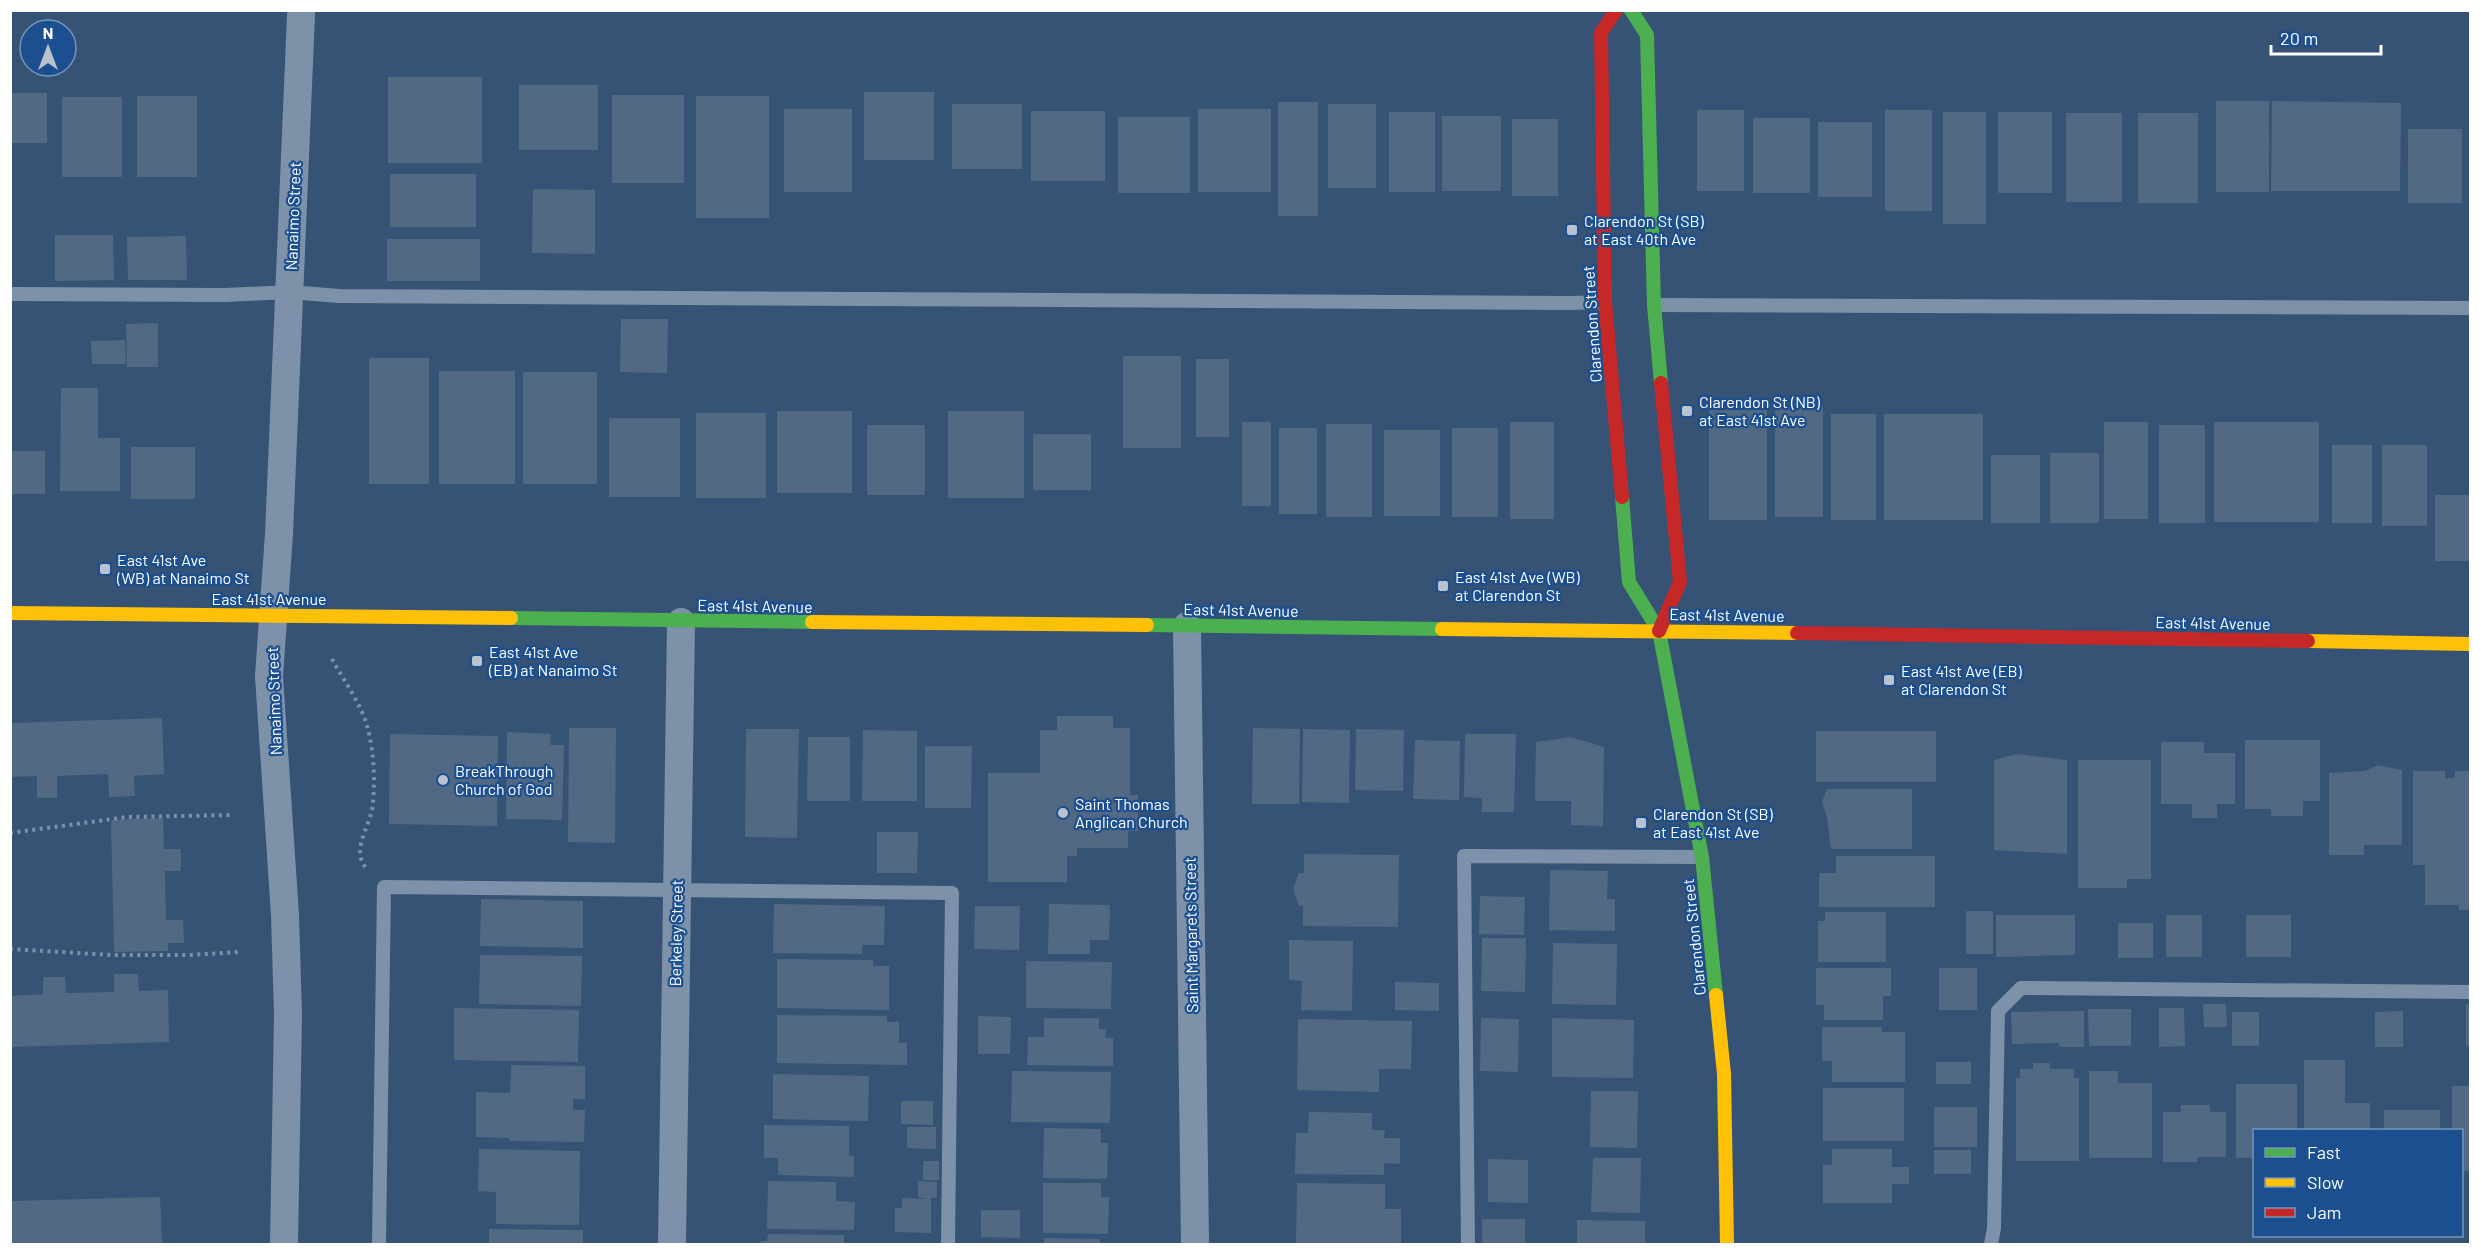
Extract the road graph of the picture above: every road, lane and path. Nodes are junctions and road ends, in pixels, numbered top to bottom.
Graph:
1 (1616, 10) edge
2 (1630, 10) edge
3 (299, 12) edge
4 (290, 292) junction
5 (10, 294) edge
6 (1605, 302) junction
7 (1654, 305) junction
8 (2470, 308) edge
9 (10, 613) edge
10 (273, 615) junction
11 (681, 621) junction
12 (1187, 626) junction
13 (1659, 631) junction
14 (2470, 644) edge
15 (332, 659) dead end
16 (234, 815) dead end
17 (10, 833) edge
18 (1702, 857) junction
19 (384, 887) junction
20 (676, 890) junction
21 (10, 949) edge
22 (241, 952) dead end
23 (2470, 992) edge
24 (284, 1245) edge
25 (379, 1245) edge
26 (672, 1245) edge
27 (948, 1245) edge
28 (1195, 1245) edge
29 (1468, 1245) edge
30 (1727, 1245) edge
31 (1991, 1245) edge

1 - 6 main road, Clarendon Street
2 - 7 main road
3 - 4 street, Nanaimo Street
4 - 5 lane
4 - 6 lane
4 - 10 street, Nanaimo Street
6 - 13 main road, Clarendon Street
7 - 8 lane
7 - 13 main road
9 - 10 main road, East 41st Avenue
10 - 11 main road, East 41st Avenue
10 - 24 street, Nanaimo Street
11 - 12 main road, East 41st Avenue
11 - 20 street, Berkeley Street
12 - 13 main road, East 41st Avenue
12 - 28 street, Saint Margarets Street
13 - 14 main road, East 41st Avenue
13 - 18 main road, Clarendon Street
15 - 19 path
16 - 17 path
18 - 29 lane
18 - 30 main road, Clarendon Street
19 - 20 lane
19 - 25 lane
20 - 26 street, Berkeley Street
20 - 27 lane
21 - 22 path
23 - 31 lane

